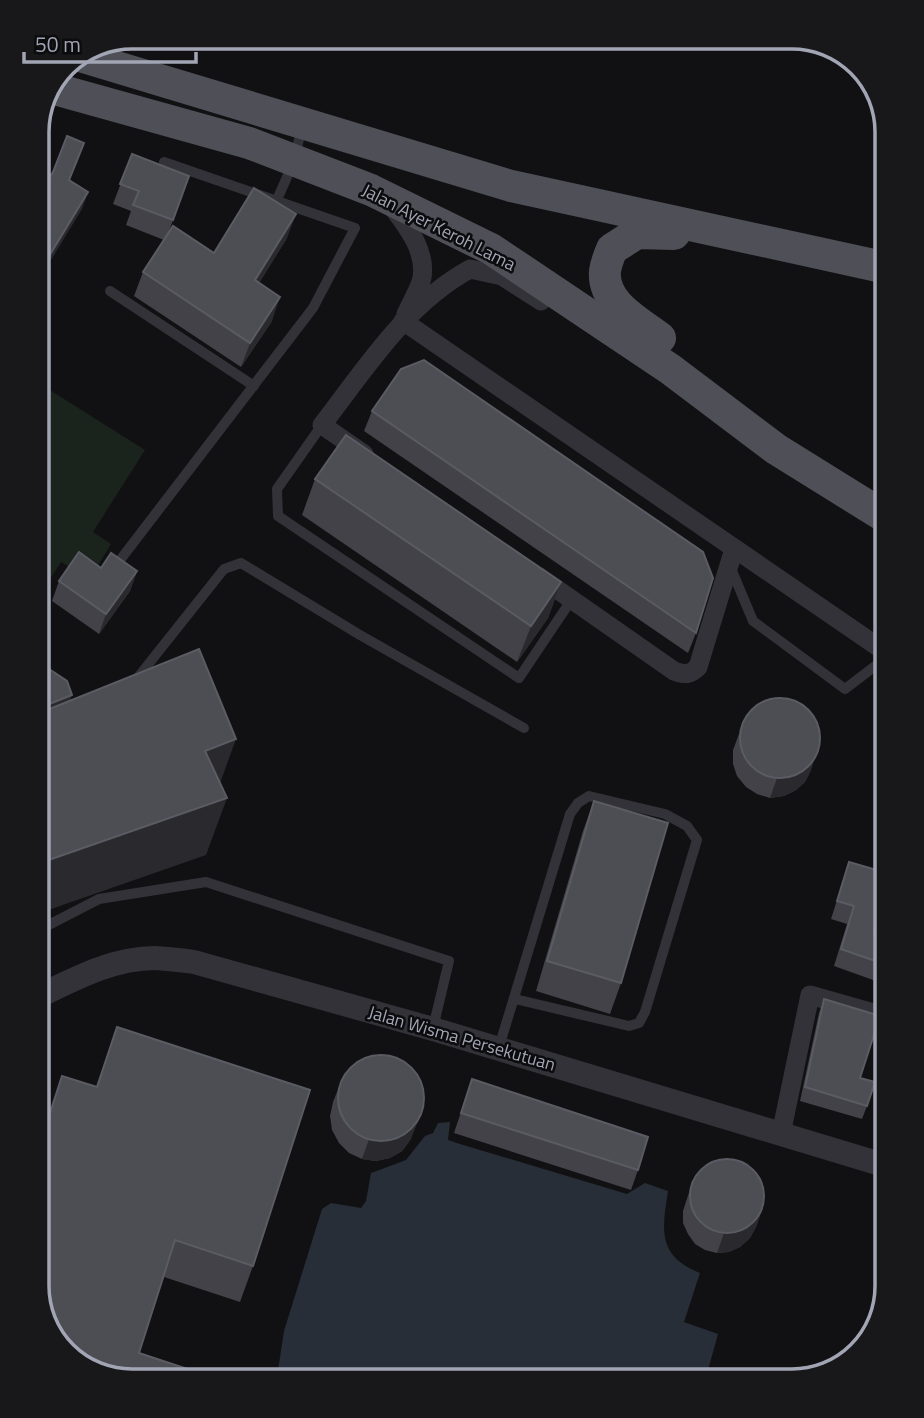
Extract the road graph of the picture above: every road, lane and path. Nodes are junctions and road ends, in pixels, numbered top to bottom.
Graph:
1 (91, 60) edge
2 (60, 91) edge
3 (94, 100) junction
4 (53, 106) edge
5 (302, 122) junction
6 (294, 161) junction
7 (164, 162) dead end
8 (386, 198) junction
9 (276, 202) junction
10 (875, 266) edge
11 (875, 267) edge
12 (110, 291) dead end
13 (402, 321) junction
14 (254, 386) junction
15 (322, 425) junction
16 (776, 449) junction
17 (379, 464) edge
18 (875, 501) edge
19 (875, 511) edge
20 (732, 557) junction
21 (526, 567) edge
22 (114, 569) edge
23 (572, 599) junction
24 (875, 647) edge
25 (875, 665) edge
26 (127, 692) edge
27 (524, 728) dead end
28 (49, 925) edge
29 (49, 991) edge
30 (515, 999) junction
31 (875, 1014) edge
32 (433, 1029) junction
33 (499, 1049) junction
34 (781, 1134) junction
35 (875, 1162) edge

1 - 5 main road
2 - 3 main road, Jalan Ayer Keroh Lama
3 - 4 main road
3 - 6 main road, Jalan Ayer Keroh Lama
5 - 6 lane
5 - 10 main road
6 - 8 main road, Jalan Ayer Keroh Lama
6 - 9 lane
7 - 9 lane
8 - 13 street
8 - 16 main road, Jalan Ayer Keroh Lama
9 - 14 lane
11 - 18 main road
12 - 14 lane
13 - 15 street
13 - 16 street
13 - 20 street
14 - 22 lane
15 - 17 street
15 - 23 lane
16 - 19 main road, Jalan Ayer Keroh Lama
20 - 23 street
20 - 24 street
20 - 25 lane
21 - 23 street
26 - 27 lane
28 - 32 lane
29 - 32 street, Jalan Wisma Persekutuan
30 - 30 lane
30 - 33 lane
31 - 34 street
32 - 33 street, Jalan Wisma Persekutuan
33 - 34 street, Jalan Wisma Persekutuan
34 - 35 street, Jalan Wisma Persekutuan

